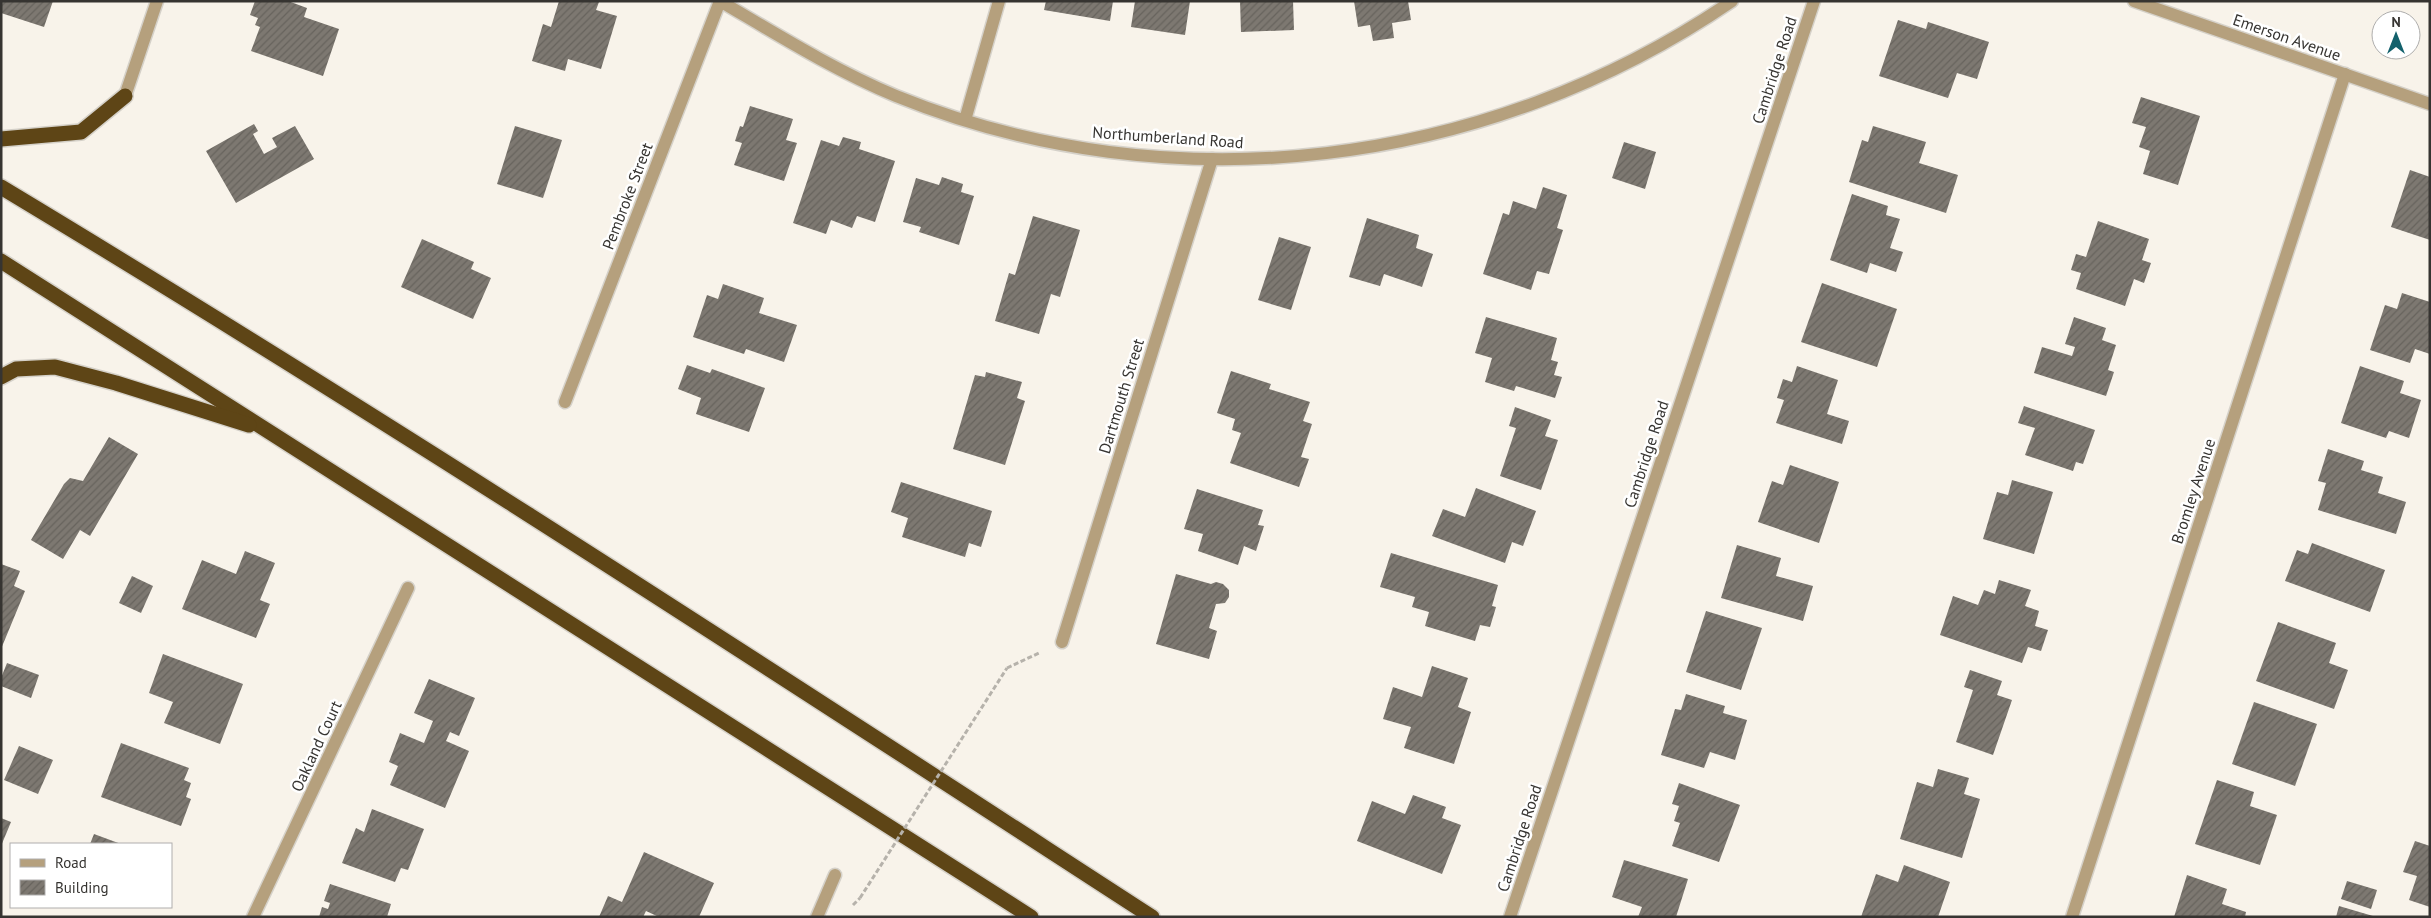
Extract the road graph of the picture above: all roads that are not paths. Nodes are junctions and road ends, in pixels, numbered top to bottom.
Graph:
1 (157, 1) edge
2 (720, 1) edge
3 (999, 1) edge
4 (1732, 1) edge
5 (1814, 1) edge
6 (2134, 1) edge
7 (2345, 74) junction
8 (125, 96) joint
9 (2430, 104) edge
10 (965, 120) junction
11 (1, 139) edge
12 (1212, 159) junction
13 (1, 187) edge
14 (1, 261) edge
15 (1, 377) edge
16 (565, 402) dead end
17 (270, 432) junction
18 (408, 588) dead end
19 (1062, 642) road end
20 (835, 876) dead end
21 (253, 917) edge
22 (817, 917) edge
23 (1031, 917) edge
24 (1152, 917) edge
25 (1510, 917) edge
26 (2072, 917) edge

1 - 8 street
2 - 10 street, Northumberland Road
2 - 16 street, Pembroke Street
3 - 10 street
4 - 12 street, Northumberland Road
5 - 25 street, Cambridge Road
6 - 7 street, Emerson Avenue
7 - 9 street, Emerson Avenue
7 - 26 street, Bromley Avenue
8 - 11 highway
10 - 12 street, Northumberland Road
12 - 19 street, Dartmouth Street
13 - 24 highway
14 - 17 highway
15 - 17 highway
17 - 23 highway
18 - 21 street, Oakland Court
20 - 22 street

